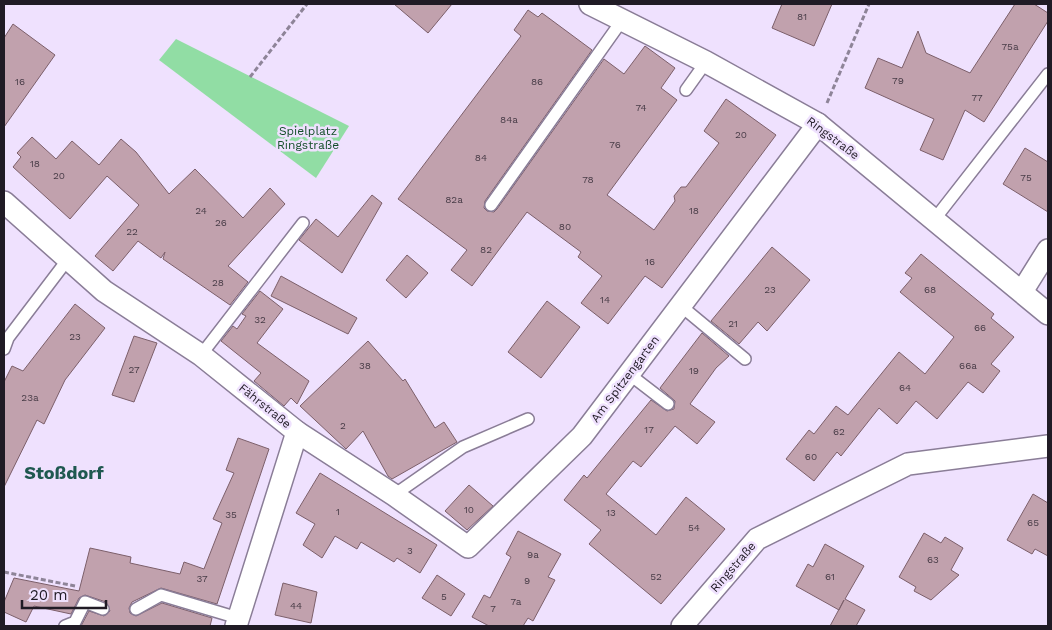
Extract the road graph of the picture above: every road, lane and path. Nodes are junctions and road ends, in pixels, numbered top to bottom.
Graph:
1 (307, 4) edge
2 (590, 4) edge
3 (869, 4) edge
4 (623, 19) junction
5 (706, 62) junction
6 (1048, 74) edge
7 (250, 77) dead end
8 (686, 90) dead end
9 (818, 124) junction
10 (4, 202) edge
11 (491, 205) dead end
12 (934, 220) junction
13 (303, 223) dead end
14 (1048, 250) edge
15 (68, 259) junction
16 (1023, 290) junction
17 (681, 306) junction
18 (1048, 314) edge
19 (4, 350) edge
20 (201, 355) junction
21 (745, 359) dead end
22 (629, 374) junction
23 (668, 404) dead end
24 (528, 419) dead end
25 (298, 432) junction
26 (1048, 446) edge
27 (394, 495) junction
28 (103, 609) dead end
29 (136, 609) dead end
30 (237, 622) edge
31 (65, 626) edge
32 (682, 626) edge

1 - 7 path
2 - 4 street, Ringstraße
3 - 9 path
4 - 5 street, Ringstraße
4 - 11 lane
5 - 8 lane
5 - 9 street, Ringstraße
6 - 12 lane
9 - 12 street, Ringstraße
9 - 17 street, Am Spitzengarten
10 - 15 street, Fährstraße
12 - 16 street, Ringstraße
13 - 20 lane
14 - 16 street
15 - 19 lane
15 - 20 street, Fährstraße
16 - 18 street, Ringstraße
17 - 21 lane
17 - 22 street, Am Spitzengarten
20 - 25 street, Fährstraße
22 - 23 lane
22 - 27 street, Am Spitzengarten
24 - 27 lane
25 - 27 street, Am Spitzengarten
25 - 30 street, Fährstraße
26 - 32 street, Ringstraße
28 - 31 lane
29 - 30 lane

